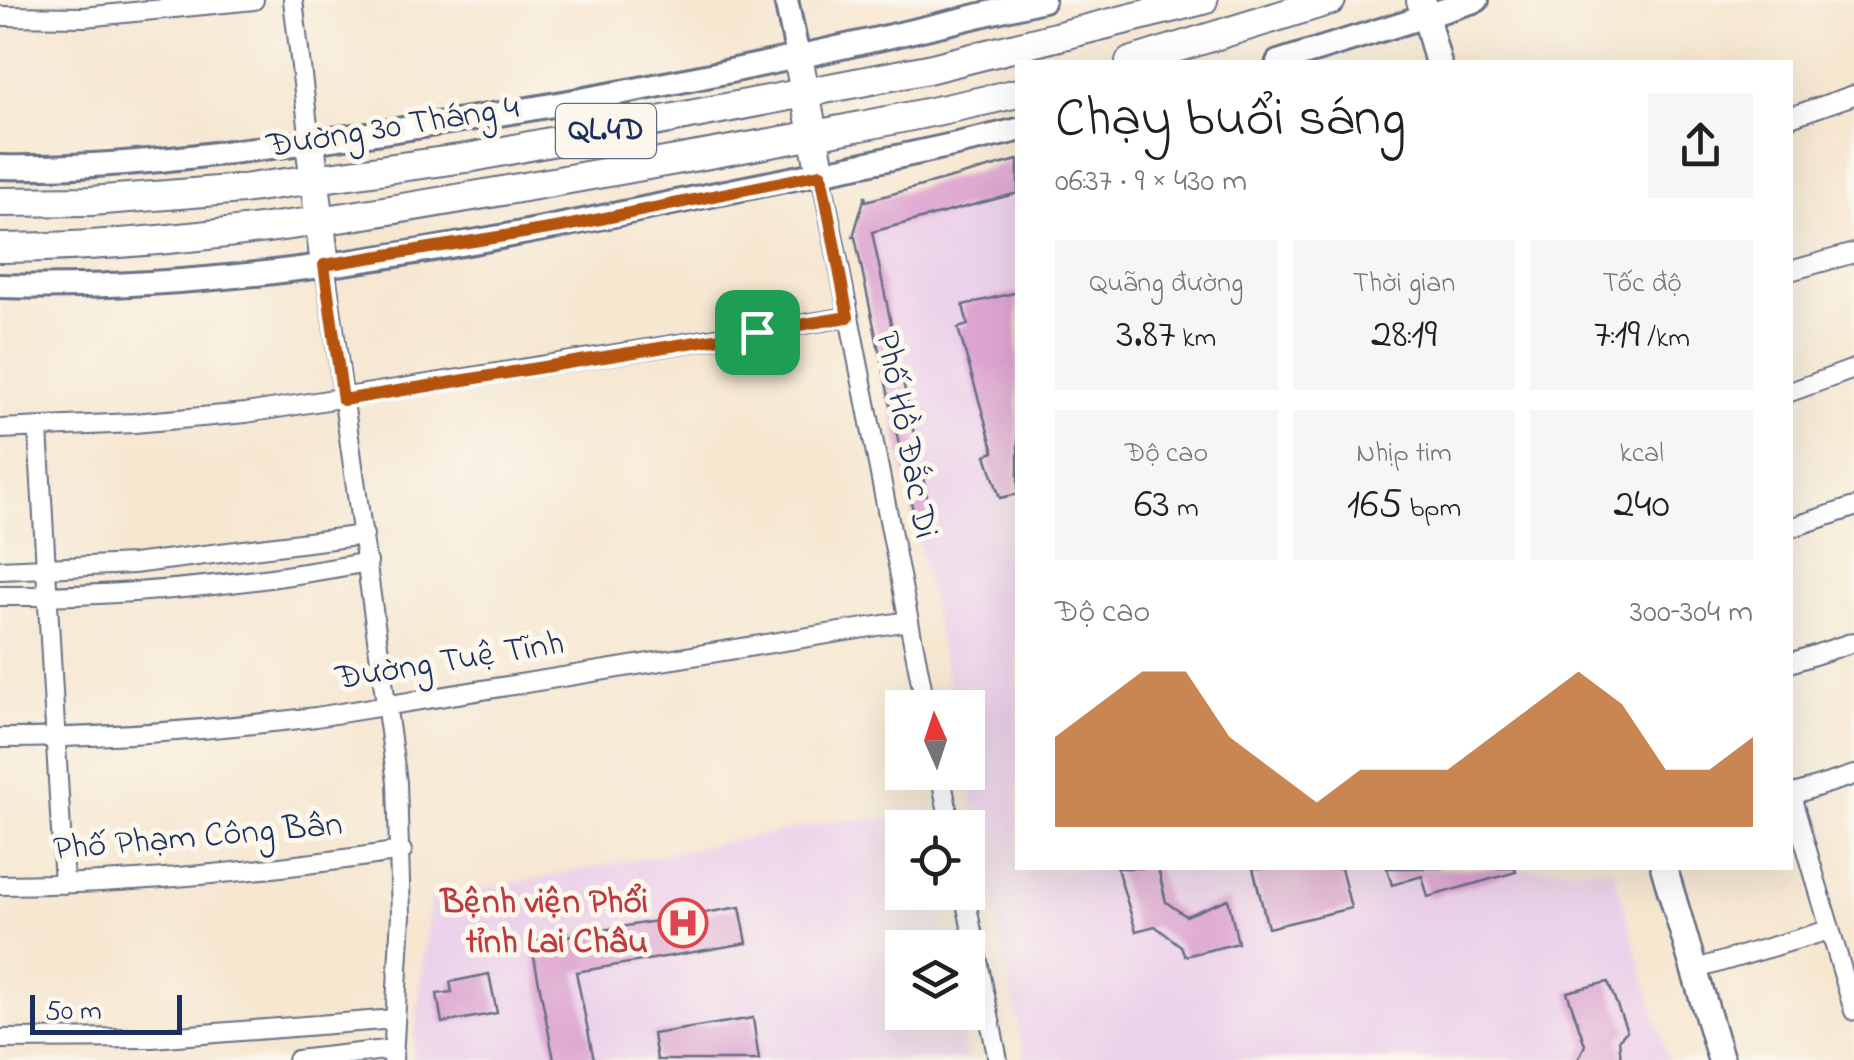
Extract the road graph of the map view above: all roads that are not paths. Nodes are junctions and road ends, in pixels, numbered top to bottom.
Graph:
1 (254, 0) edge
2 (293, 0) edge
3 (786, 0) edge
4 (1042, 0) edge
5 (1203, 0) edge
6 (1331, 0) edge
7 (1477, 0) edge
8 (991, 6) edge
9 (1423, 9) edge
10 (955, 10) edge
11 (0, 16) edge
12 (798, 56) junction
13 (1136, 60) edge
14 (1283, 60) edge
15 (1437, 60) edge
16 (806, 94) junction
17 (1015, 94) edge
18 (1854, 95) edge
19 (1793, 116) edge
20 (1015, 131) edge
21 (814, 135) junction
22 (310, 142) junction
23 (0, 167) edge
24 (821, 174) junction
25 (316, 180) junction
26 (0, 202) edge
27 (320, 220) junction
28 (0, 248) edge
29 (1854, 253) edge
30 (324, 265) junction
31 (1793, 270) edge
32 (0, 286) edge
33 (848, 317) junction
34 (1854, 369) edge
35 (1793, 391) edge
36 (343, 400) junction
37 (0, 429) edge
38 (38, 429) junction
39 (1854, 506) edge
40 (1793, 527) edge
41 (364, 535) junction
42 (368, 562) junction
43 (46, 569) junction
44 (0, 570) edge
45 (0, 596) edge
46 (46, 597) junction
47 (908, 621) junction
48 (1854, 642) edge
49 (1793, 661) edge
50 (922, 690) edge
51 (387, 707) junction
52 (0, 738) edge
53 (55, 738) junction
54 (1854, 775) edge
55 (1793, 793) edge
56 (1793, 804) edge
57 (402, 851) junction
58 (1665, 870) edge
59 (64, 884) junction
60 (0, 885) edge
61 (968, 910) edge
62 (1829, 930) junction
63 (1693, 970) junction
64 (1854, 1012) edge
65 (396, 1018) junction
66 (0, 1039) edge
67 (393, 1054) edge
68 (297, 1060) edge
69 (998, 1060) edge
70 (1721, 1060) edge

1 - 11 street
2 - 22 street
3 - 12 street
4 - 8 street, Đường 30 Tháng 4 / QL.4D
5 - 16 highway, Đường 30 Tháng 4 / QL.4D
6 - 13 highway
7 - 9 street
8 - 10 street, Đường 30 Tháng 4 / QL.4D
9 - 14 street
9 - 15 main road
10 - 12 street, Đường 30 Tháng 4 / QL.4D
12 - 16 highway
12 - 22 street, Đường 30 Tháng 4 / QL.4D
16 - 21 highway
16 - 25 highway, Đường 30 Tháng 4 / QL.4D
17 - 21 highway, QL.4D
18 - 19 street
20 - 24 street, QL.4D
21 - 24 highway
21 - 27 highway, QL.4D
22 - 23 street, Đường 30 Tháng 4 / QL.4D
22 - 25 highway
24 - 30 street, QL.4D
24 - 33 street, Phố Hồ Đắc Di
25 - 26 highway, Đường 30 Tháng 4 / QL.4D
25 - 27 highway
27 - 28 highway, QL.4D
27 - 30 highway
29 - 31 street
30 - 32 street, QL.4D
30 - 36 street
33 - 36 street
33 - 47 street, Phố Hồ Đắc Di
34 - 35 street
36 - 38 street
36 - 41 street
37 - 38 street
38 - 43 street
39 - 40 street
41 - 42 street
41 - 43 street
42 - 46 street
42 - 51 street
43 - 44 street
43 - 46 street
45 - 46 street
46 - 53 street
47 - 50 street, Phố Hồ Đắc Di
47 - 51 street, Đường Tuệ Tĩnh
48 - 49 street
51 - 53 street, Đường Tuệ Tĩnh
51 - 57 street
52 - 53 street, Đường Tuệ Tĩnh
53 - 59 street
54 - 55 street
56 - 62 street
57 - 59 street, Phố Phạm Công Bân
57 - 65 street
58 - 63 main road
59 - 60 street, Phố Phạm Công Bân
61 - 69 street
62 - 63 street
62 - 64 street
63 - 70 main road
65 - 66 street
65 - 67 street
67 - 68 street

